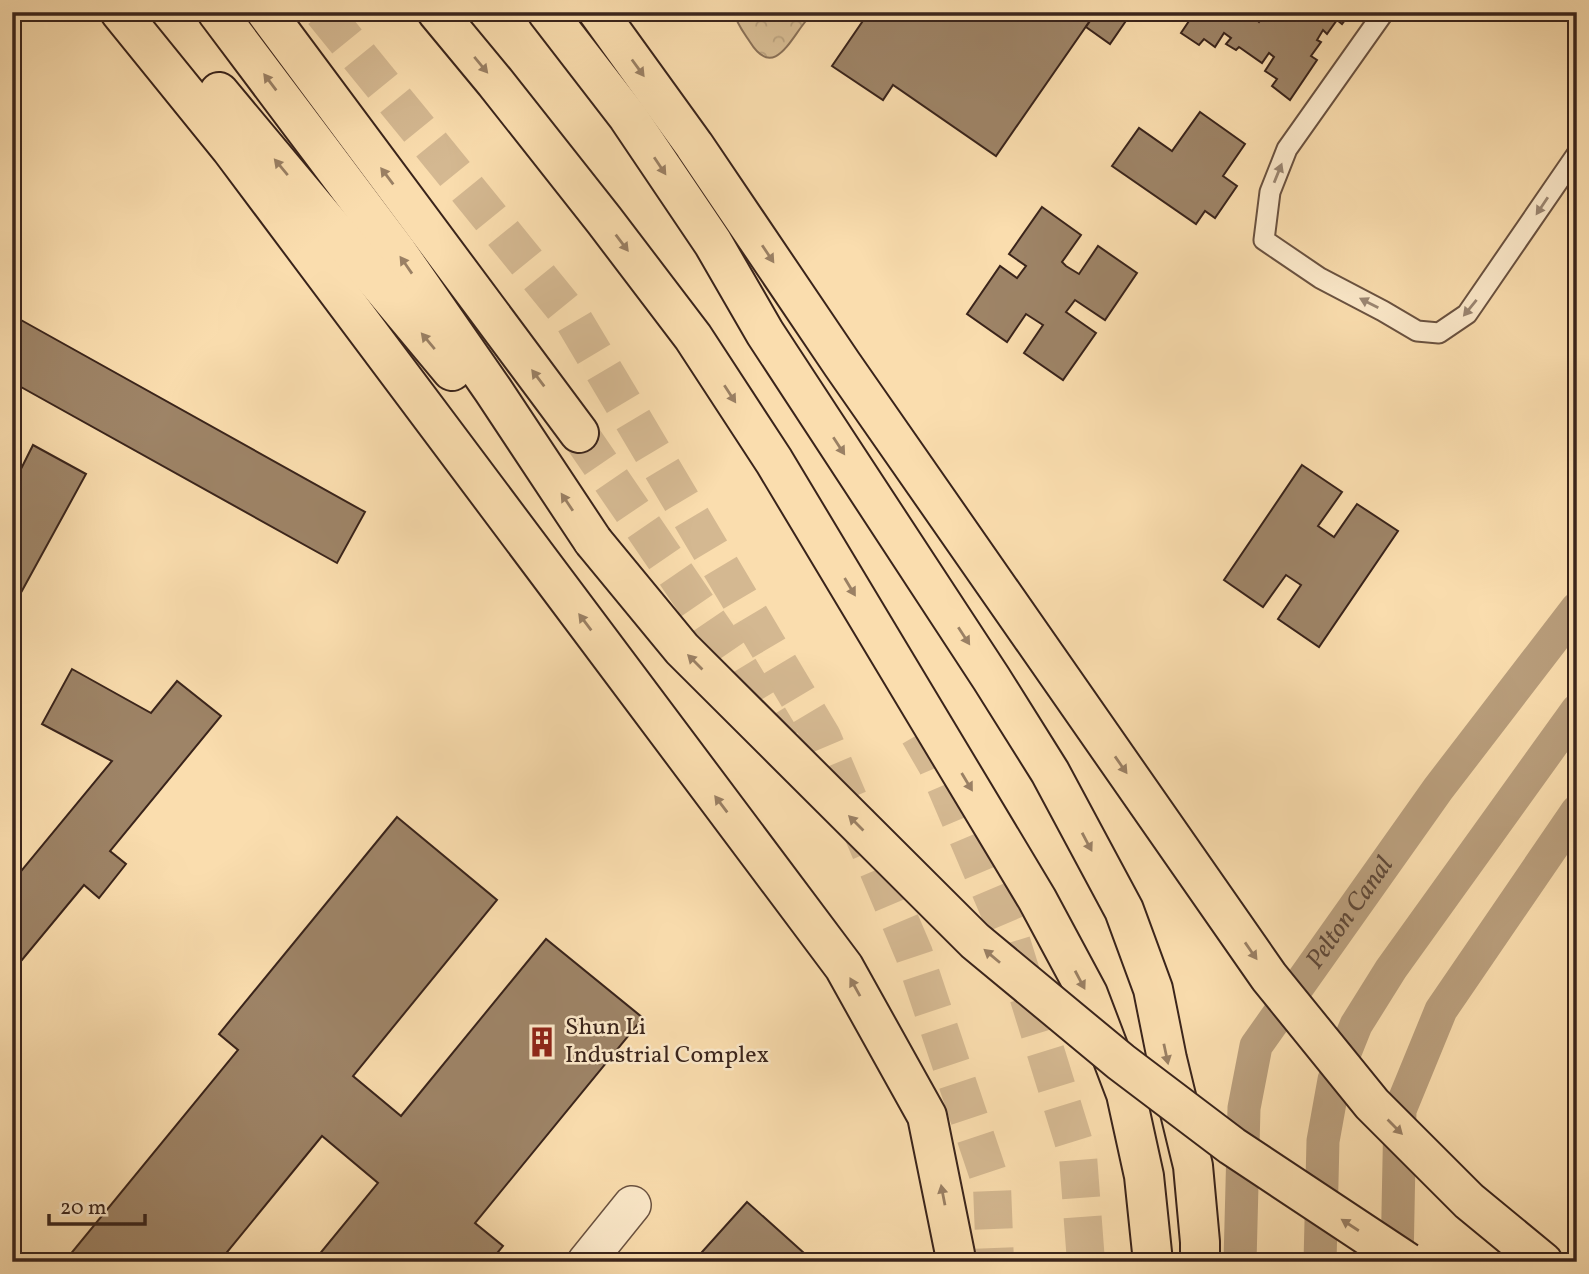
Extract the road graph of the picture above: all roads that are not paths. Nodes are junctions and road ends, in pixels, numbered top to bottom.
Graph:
1 (120, 12) edge
2 (151, 12) edge
3 (217, 12) edge
4 (266, 12) edge
5 (438, 12) edge
6 (547, 12) edge
7 (598, 12) edge
8 (1384, 12) edge
9 (1577, 155) edge
10 (712, 243) junction
11 (579, 433) tunnel mouth
12 (541, 463) junction
13 (1082, 709) junction
14 (632, 1205) dead end
15 (586, 1262) edge
16 (955, 1262) edge
17 (1153, 1262) edge
18 (1200, 1262) edge
19 (1407, 1262) edge
20 (1543, 1262) edge

16 -> 1 highway
12 -> 2 highway
12 -> 3 highway
11 -> 4 highway
5 -> 17 highway
6 -> 10 highway
7 -> 13 highway
9 -> 8 lane
10 - 13 highway
10 -> 18 highway
19 -> 12 highway, bridge
13 -> 20 highway
14 - 15 street

